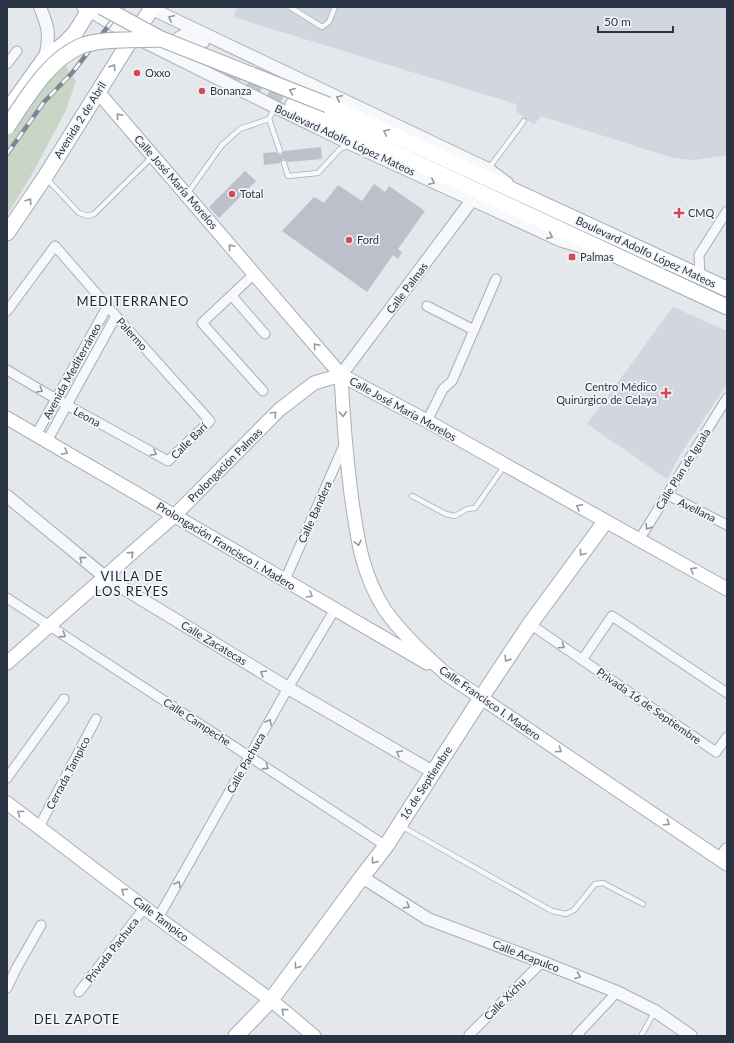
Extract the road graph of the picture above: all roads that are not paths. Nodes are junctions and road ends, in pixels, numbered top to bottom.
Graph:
1 (40, 7) edge
2 (290, 7) edge
3 (335, 7) edge
4 (91, 8) edge
5 (151, 8) edge
6 (132, 36) junction
7 (161, 39) junction
8 (17, 50) dead end
9 (45, 58) junction
10 (7, 64) edge
11 (274, 67) junction
12 (207, 74) junction
13 (98, 92) junction
14 (293, 105) tunnel mouth
15 (275, 107) junction
16 (7, 111) edge
17 (269, 119) junction
18 (524, 122) dead end
19 (7, 127) edge
20 (351, 144) junction
21 (280, 152) dead end
22 (153, 156) junction
23 (284, 163) dead end
24 (488, 169) junction
25 (45, 176) junction
26 (522, 194) junction
27 (187, 195) junction
28 (472, 200) junction
29 (727, 210) edge
30 (7, 233) edge
31 (615, 256) junction
32 (254, 274) junction
33 (700, 277) junction
34 (496, 279) dead end
35 (727, 289) edge
36 (232, 296) junction
37 (427, 306) dead end
38 (107, 307) junction
39 (727, 307) edge
40 (7, 311) edge
41 (116, 316) junction
42 (474, 330) junction
43 (265, 334) dead end
44 (7, 370) edge
45 (341, 375) junction
46 (263, 391) dead end
47 (727, 398) edge
48 (56, 400) junction
49 (66, 405) junction
50 (7, 418) edge
51 (210, 421) joint
52 (427, 421) junction
53 (41, 438) junction
54 (345, 443) junction
55 (168, 462) joint
56 (505, 465) junction
57 (7, 496) edge
58 (412, 496) dead end
59 (668, 496) junction
60 (175, 515) junction
61 (606, 522) junction
62 (727, 525) edge
63 (640, 540) junction
64 (105, 578) junction
65 (284, 580) junction
66 (727, 589) edge
67 (7, 598) edge
68 (335, 609) junction
69 (530, 624) junction
70 (49, 626) junction
71 (582, 660) junction
72 (7, 663) edge
73 (446, 674) junction
74 (288, 688) junction
75 (727, 693) edge
76 (481, 698) junction
77 (64, 699) dead end
78 (96, 719) dead end
79 (727, 736) edge
80 (250, 757) junction
81 (433, 772) junction
82 (7, 778) edge
83 (7, 803) edge
84 (400, 825) junction
85 (39, 827) junction
86 (386, 846) junction
87 (725, 854) edge
88 (362, 877) junction
89 (643, 904) dead end
90 (145, 907) junction
91 (158, 918) junction
92 (41, 925) dead end
93 (542, 962) junction
94 (7, 988) edge
95 (79, 992) dead end
96 (617, 992) junction
97 (271, 1000) junction
98 (655, 1011) junction
99 (236, 1036) edge
100 (314, 1036) edge
101 (470, 1036) edge
102 (576, 1036) edge
103 (641, 1036) edge
104 (691, 1036) edge

1 - 9 street
2 - 3 lane
4 - 6 street, Boulevard Adolfo López Mateos
4 - 7 main road, Boulevard Adolfo López Mateos, bridge
4 - 9 main road
5 - 6 main road, Avenida 2 de Abril
11 -> 5 street, Boulevard Adolfo López Mateos
6 - 12 street, Boulevard Adolfo López Mateos
13 -> 6 main road, Avenida 2 de Abril
7 - 19 main road, bridge
26 -> 7 main road, Boulevard Adolfo López Mateos, bridge
8 - 10 street
9 - 16 main road
11 - 12 street
24 -> 11 street, Boulevard Adolfo López Mateos
12 - 15 street, Boulevard Adolfo López Mateos
22 -> 13 main road, Calle José María Morelos
13 - 25 main road, Avenida 2 de Abril
14 - 31 main road, Boulevard Adolfo López Mateos
15 - 17 lane
15 - 20 street, Boulevard Adolfo López Mateos
17 - 21 lane
17 - 27 lane
18 - 24 lane
20 - 23 lane
20 -> 28 street, Boulevard Adolfo López Mateos
22 - 25 lane
22 - 27 main road, Calle José María Morelos
24 - 26 street, Boulevard Adolfo López Mateos
30 -> 25 main road, Avenida 2 de Abril
26 - 33 main road, Boulevard Adolfo López Mateos
32 -> 27 main road, Calle José María Morelos
28 -> 31 street, Boulevard Adolfo López Mateos
28 - 45 street, Calle Palmas
29 - 33 street
31 - 39 main road, Boulevard Adolfo López Mateos
32 - 36 street
45 -> 32 main road, Calle José María Morelos
33 - 35 main road, Boulevard Adolfo López Mateos
34 - 42 street
36 - 43 street
36 - 46 street
37 - 42 street
38 - 40 street, Palermo
38 - 41 street, Palermo
38 - 48 street, Avenida Mediterráneo
41 - 49 street, Avenida Mediterráneo
41 - 51 street, Palermo
42 - 52 street
44 -> 48 street, Leona
45 - 52 main road, Calle José María Morelos
45 -> 54 main road, Calle Francisco I. Madero
60 -> 45 main road, Prolongación Palmas
47 - 59 street, Calle Plan de Iguala
48 - 49 street, Leona
48 - 53 street, Avenida Mediterráneo
49 - 53 street, Avenida Mediterráneo
49 -> 55 street, Leona
50 - 53 main road, Prolongación Francisco I. Madero
51 - 55 street, Calle Barí
52 - 56 main road, Calle José María Morelos
53 -> 60 main road, Prolongación Francisco I. Madero
54 - 65 street, Calle Bandera
54 -> 73 main road, Calle Francisco I. Madero
56 - 58 lane
61 -> 56 main road, Calle José María Morelos
64 -> 57 street, Calle Zacatecas
59 - 62 street, Avellana
59 -> 63 street, Calle Plan de Iguala
64 -> 60 main road, Prolongación Palmas
60 - 65 main road, Prolongación Francisco I. Madero
61 - 63 main road, Calle José María Morelos
61 -> 69 main road, 16 de Septiembre
66 -> 63 main road, Calle José María Morelos
64 - 70 main road, Prolongación Palmas
74 -> 64 street, Calle Zacatecas
65 -> 68 main road, Prolongación Francisco I. Madero
67 - 70 street, Calle Campeche
68 - 73 main road, Prolongación Francisco I. Madero
68 - 74 street, Calle Pachuca
69 -> 71 street, Privada 16 de Septiembre
69 -> 76 main road, 16 de Septiembre
70 - 72 main road, Prolongación Palmas
70 -> 80 street, Calle Campeche
71 - 75 street
71 - 79 street, Privada 16 de Septiembre
73 - 76 main road, Calle Francisco I. Madero
80 -> 74 street, Calle Pachuca
81 -> 74 street, Calle Zacatecas
76 - 81 main road, 16 de Septiembre
76 -> 87 main road, Calle Francisco I. Madero
77 - 82 street
78 - 85 street, Cerrada Tampico
80 -> 86 street, Calle Campeche
91 -> 80 street, Calle Pachuca
81 - 84 main road, 16 de Septiembre
85 -> 83 main road, Calle Tampico
84 - 86 main road, 16 de Septiembre
84 - 89 lane
90 -> 85 main road, Calle Tampico
86 -> 88 main road, 16 de Septiembre
88 -> 93 street, Calle Acapulco
88 -> 97 main road, 16 de Septiembre
90 - 91 main road, Calle Tampico
90 - 95 street, Privada Pachuca
91 - 97 main road, Calle Tampico
92 - 94 street
93 -> 96 street, Calle Acapulco
93 - 101 street, Calle Xichu
96 - 98 street, Calle Acapulco
96 - 102 street
97 - 99 main road, 16 de Septiembre
100 -> 97 main road, Calle Tampico
98 - 103 lane
98 - 104 street, Calle Acapulco

